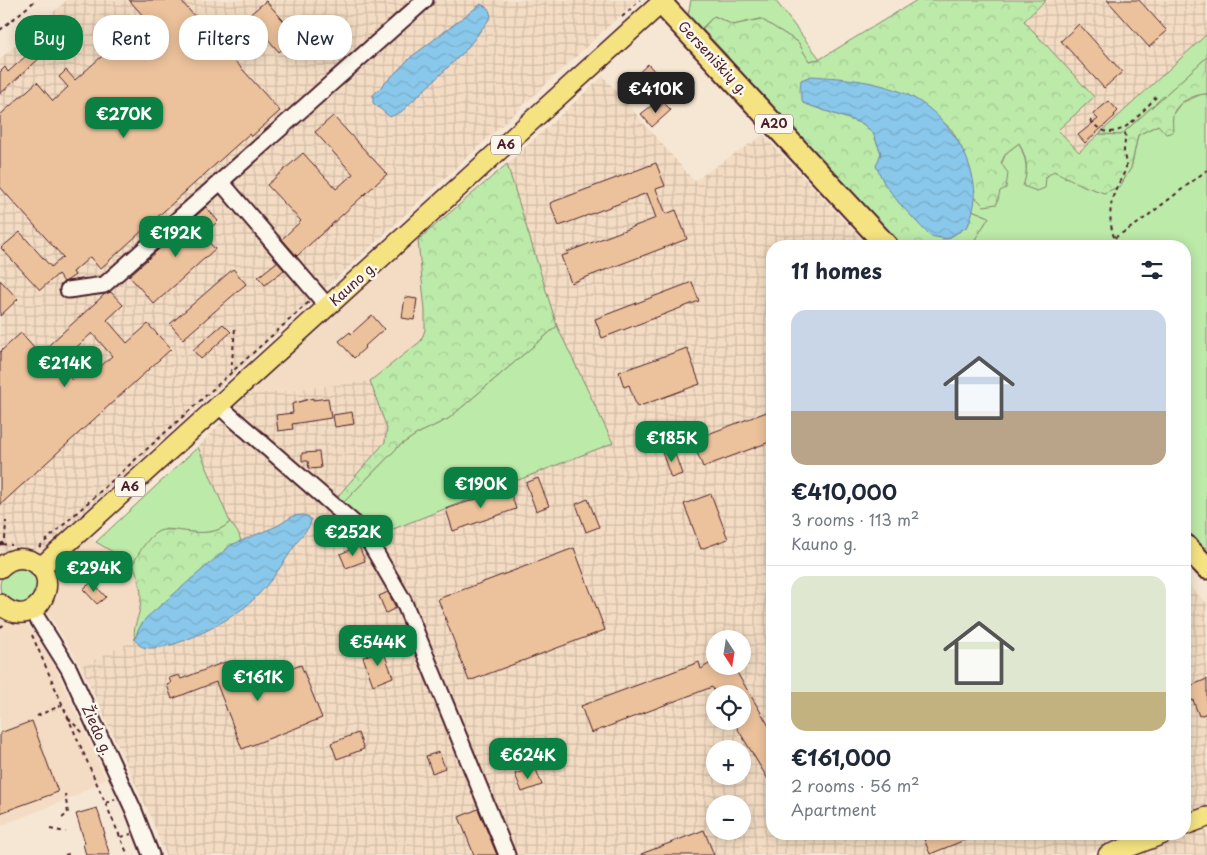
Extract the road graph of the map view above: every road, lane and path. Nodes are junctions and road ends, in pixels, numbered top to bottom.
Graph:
1 (36, 0) edge
2 (425, 0) edge
3 (663, 1) edge
4 (0, 30) edge
5 (1156, 97) dead end
6 (1090, 120) dead end
7 (1124, 129) junction
8 (1207, 170) edge
9 (220, 182) junction
10 (1114, 237) junction
11 (882, 240) edge
12 (1110, 240) edge
13 (68, 290) dead end
14 (322, 301) junction
15 (235, 328) dead end
16 (231, 373) junction
17 (219, 406) junction
18 (6, 521) dead end
19 (0, 545) edge
20 (38, 547) dead end
21 (1191, 551) edge
22 (1, 565) edge
23 (40, 568) junction
24 (1207, 568) edge
25 (0, 604) edge
26 (32, 610) junction
27 (31, 633) dead end
28 (62, 704) junction
29 (37, 716) dead end
30 (65, 794) dead end
31 (1207, 817) edge
32 (62, 818) dead end
33 (1191, 824) edge
34 (50, 829) dead end
35 (66, 832) dead end
36 (1147, 840) edge
37 (72, 852) dead end
38 (64, 855) edge
39 (128, 855) edge
40 (151, 855) edge
41 (507, 855) edge
42 (1108, 855) edge

1 - 4 path
2 - 9 street
3 - 11 highway, Gerseniškių g. / A20
3 - 14 main road, Kauno g. / A6
5 - 7 path
6 - 7 path
7 - 10 path
8 - 10 path
9 - 13 street
9 - 14 street
10 - 12 path
14 - 16 path
14 - 17 main road, Kauno g. / A6
15 - 16 path
16 - 20 path
17 - 23 main road, Kauno g. / A6
17 - 41 street
18 - 19 path
21 - 24 highway
22 - 23 main road
23 - 26 main road
25 - 26 main road
26 - 40 street, Žiedo g.
27 - 28 path
28 - 29 path
28 - 39 path
30 - 32 path
31 - 33 main road
34 - 35 path
36 - 42 main road
37 - 38 path

